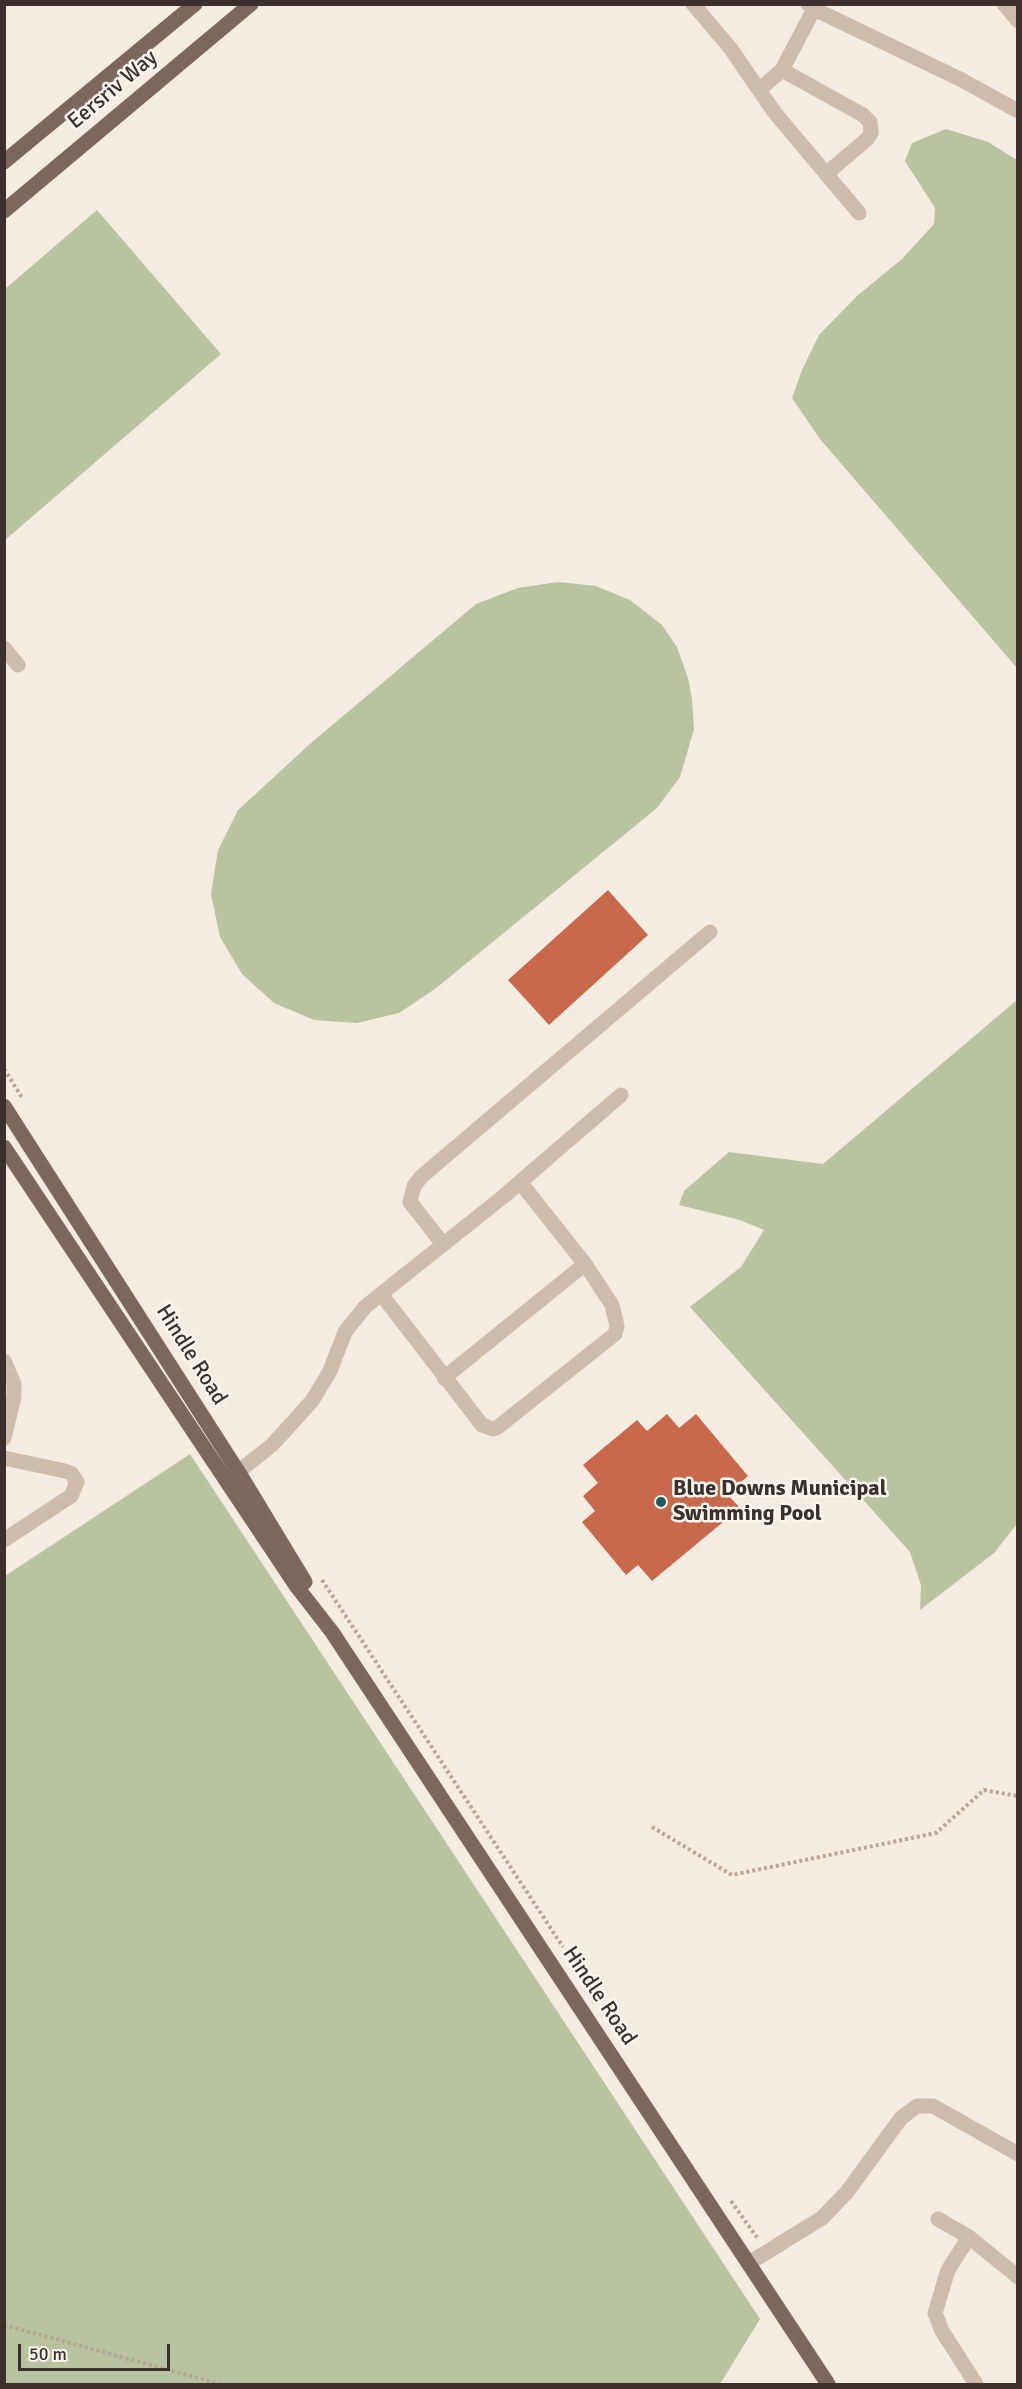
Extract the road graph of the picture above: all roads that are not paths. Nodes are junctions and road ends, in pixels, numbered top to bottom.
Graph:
1 (195, 4) edge
2 (251, 4) edge
3 (693, 4) edge
4 (1004, 4) edge
5 (813, 6) edge
6 (1017, 21) edge
7 (782, 70) junction
8 (759, 90) junction
9 (1017, 111) edge
10 (4, 162) edge
11 (826, 174) junction
12 (4, 211) edge
13 (859, 213) dead end
14 (4, 648) edge
15 (18, 665) dead end
16 (710, 932) dead end
17 (621, 1095) dead end
18 (4, 1106) edge
19 (4, 1147) edge
20 (520, 1182) junction
21 (443, 1244) junction
22 (585, 1264) junction
23 (381, 1294) junction
24 (4, 1360) edge
25 (444, 1378) junction
26 (4, 1438) edge
27 (4, 1458) edge
28 (232, 1477) junction
29 (4, 1540) edge
30 (1017, 2154) edge
31 (938, 2219) dead end
32 (969, 2237) junction
33 (749, 2263) junction
34 (1017, 2277) edge
35 (828, 2385) edge
36 (976, 2385) edge

1 - 10 main road, Eersriv Way
2 - 12 main road, Eersriv Way
3 - 8 street
4 - 6 street
5 - 7 street
5 - 9 street
7 - 8 street
7 - 11 street
8 - 11 street
11 - 13 street
14 - 15 street
16 - 21 street
17 - 20 street
18 - 28 main road, Hindle Road
19 - 28 main road, Hindle Road
20 - 21 street
20 - 22 street
21 - 23 street
22 - 25 street
22 - 25 street
23 - 25 street
23 - 28 street
24 - 26 street
27 - 29 street
28 - 33 main road, Hindle Road
30 - 33 street
31 - 32 street
32 - 34 street
32 - 36 street
33 - 35 main road, Hindle Road

